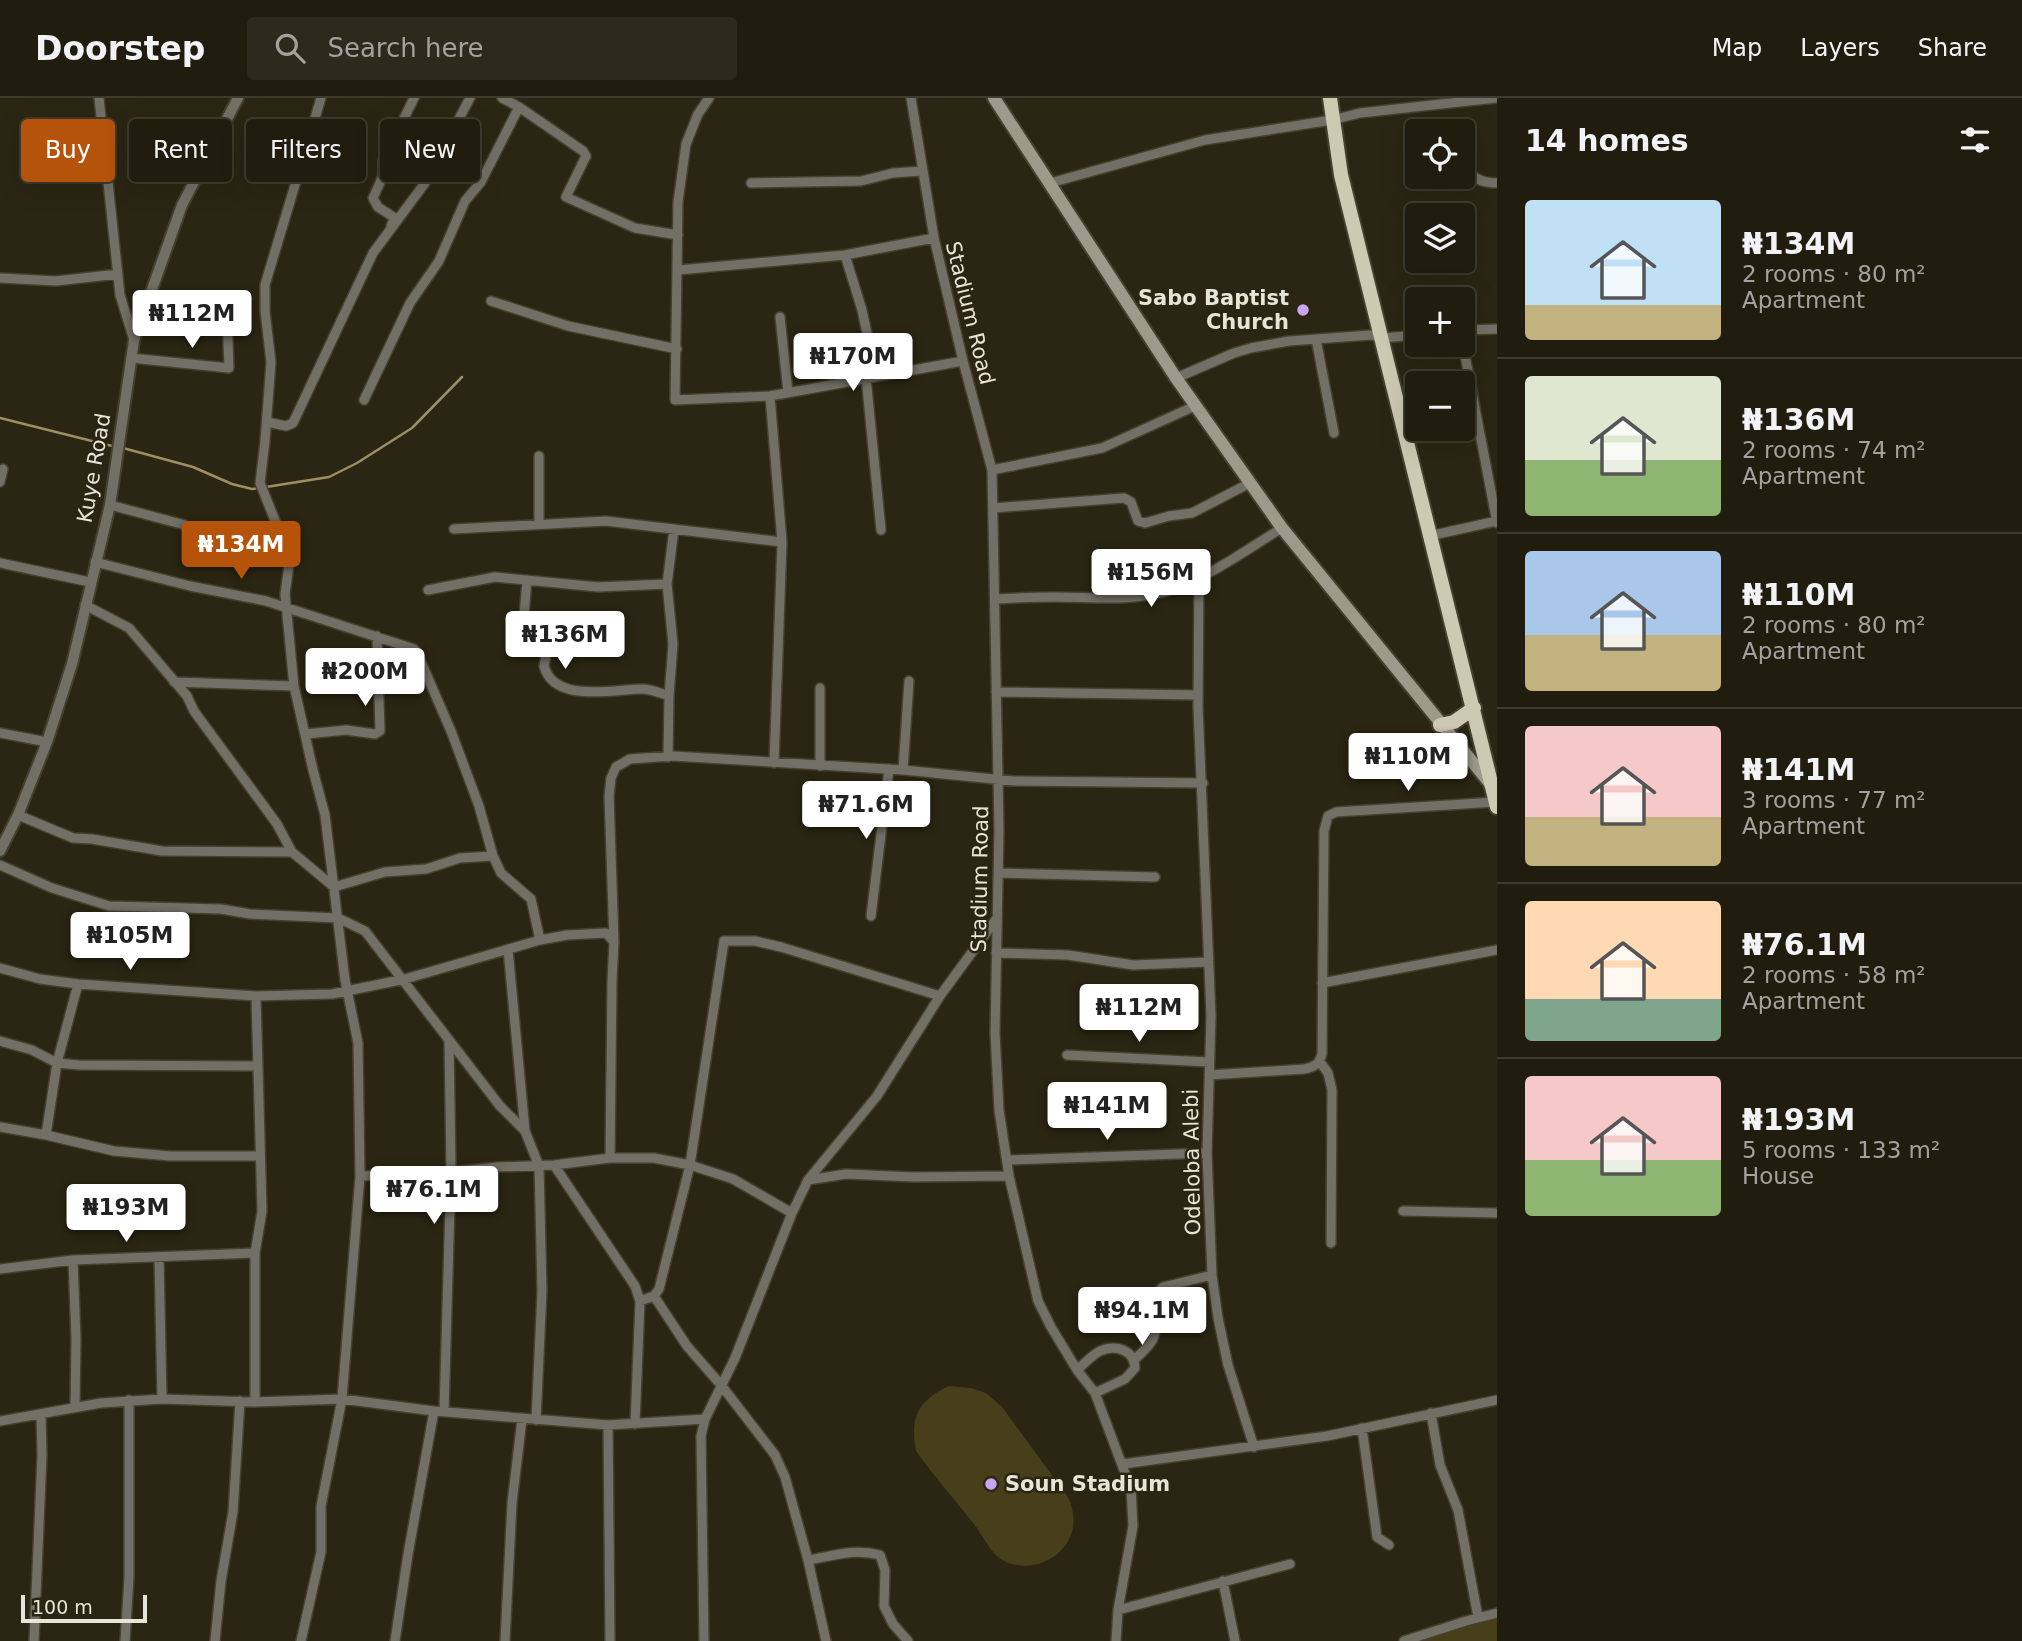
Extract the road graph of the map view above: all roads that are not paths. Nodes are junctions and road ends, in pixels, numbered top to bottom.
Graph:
1 (99, 98) edge
2 (238, 98) edge
3 (321, 98) edge
4 (414, 98) edge
5 (470, 98) edge
6 (502, 98) edge
7 (709, 98) edge
8 (911, 98) edge
9 (994, 98) edge
10 (1330, 98) edge
11 (1496, 98) edge
12 (519, 107) junction
13 (1332, 120) junction
14 (922, 171) junction
15 (1475, 178) edge
16 (751, 183) dead end
17 (1050, 183) junction
18 (1497, 183) edge
19 (678, 235) junction
20 (385, 236) junction
21 (934, 237) junction
22 (845, 255) junction
23 (678, 271) junction
24 (118, 274) junction
25 (0, 278) edge
26 (491, 301) dead end
27 (227, 315) dead end
28 (780, 317) dead end
29 (1497, 329) edge
30 (1475, 330) edge
31 (1405, 336) edge
32 (1382, 338) junction
33 (1316, 339) junction
34 (134, 340) junction
35 (677, 349) junction
36 (1465, 357) edge
37 (131, 358) junction
38 (963, 361) junction
39 (866, 377) junction
40 (1176, 378) junction
41 (788, 393) junction
42 (771, 396) junction
43 (364, 400) dead end
44 (1195, 406) junction
45 (267, 422) junction
46 (1334, 433) dead end
47 (539, 456) dead end
48 (3, 469) dead end
49 (992, 470) junction
50 (0, 482) edge
51 (1250, 483) junction
52 (110, 505) junction
53 (993, 508) junction
54 (1497, 522) edge
55 (539, 523) junction
56 (185, 525) dead end
57 (1282, 528) junction
58 (454, 529) dead end
59 (674, 529) junction
60 (881, 530) dead end
61 (1429, 536) junction
62 (782, 542) junction
63 (95, 562) junction
64 (0, 563) edge
65 (1199, 577) junction
66 (527, 580) junction
67 (90, 582) junction
68 (667, 584) junction
69 (428, 590) dead end
70 (995, 599) junction
71 (85, 605) junction
72 (286, 608) junction
73 (377, 636) junction
74 (909, 681) dead end
75 (174, 682) junction
76 (294, 686) junction
77 (820, 688) dead end
78 (996, 692) junction
79 (1198, 695) junction
80 (669, 696) junction
81 (1474, 708) junction
82 (1440, 725) junction
83 (0, 733) edge
84 (306, 734) junction
85 (47, 742) junction
86 (668, 757) junction
87 (774, 763) junction
88 (820, 766) junction
89 (890, 769) junction
90 (903, 770) junction
91 (998, 778) junction
92 (1203, 783) junction
93 (1496, 797) edge
94 (18, 815) junction
95 (0, 851) edge
96 (292, 852) junction
97 (493, 856) junction
98 (0, 865) edge
99 (999, 873) junction
100 (1155, 877) dead end
101 (334, 887) junction
102 (871, 916) dead end
103 (998, 917) junction
104 (338, 918) junction
105 (541, 940) junction
106 (614, 942) junction
107 (508, 949) junction
108 (1497, 950) edge
109 (996, 953) junction
110 (1209, 962) junction
111 (0, 968) edge
112 (405, 979) junction
113 (1322, 982) junction
114 (78, 984) junction
115 (349, 991) junction
116 (256, 996) junction
117 (940, 996) junction
118 (0, 1041) edge
119 (449, 1041) junction
120 (1067, 1055) dead end
121 (1209, 1062) junction
122 (1320, 1062) junction
123 (57, 1063) junction
124 (257, 1066) junction
125 (1209, 1075) junction
126 (0, 1127) edge
127 (525, 1130) junction
128 (46, 1135) junction
129 (1206, 1153) junction
130 (260, 1156) junction
131 (610, 1158) junction
132 (1008, 1160) junction
133 (690, 1165) junction
134 (554, 1166) junction
135 (539, 1167) junction
136 (451, 1170) junction
137 (360, 1176) junction
138 (1009, 1176) junction
139 (808, 1180) junction
140 (1403, 1211) dead end
141 (792, 1213) junction
142 (1497, 1213) edge
143 (1331, 1242) dead end
144 (255, 1253) junction
145 (159, 1258) junction
146 (72, 1260) junction
147 (0, 1269) edge
148 (1212, 1275) junction
149 (654, 1296) junction
150 (640, 1301) junction
151 (1134, 1360) junction
152 (1077, 1370) junction
153 (721, 1385) junction
154 (1095, 1393) junction
155 (162, 1399) junction
156 (342, 1399) junction
157 (1497, 1400) edge
158 (129, 1401) junction
159 (240, 1401) junction
160 (255, 1402) junction
161 (75, 1407) junction
162 (439, 1412) junction
163 (1431, 1413) junction
164 (41, 1414) junction
165 (522, 1419) junction
166 (705, 1419) junction
167 (536, 1420) junction
168 (0, 1421) edge
169 (635, 1424) junction
170 (608, 1425) junction
171 (1362, 1428) junction
172 (1254, 1447) junction
173 (1123, 1464) junction
174 (1388, 1545) dead end
175 (808, 1560) junction
176 (1290, 1563) dead end
177 (1223, 1581) junction
178 (1118, 1610) junction
179 (1497, 1613) edge
180 (1478, 1617) junction
181 (34, 1641) edge
182 (125, 1641) edge
183 (215, 1641) edge
184 (301, 1641) edge
185 (396, 1641) edge
186 (505, 1641) edge
187 (610, 1641) edge
188 (704, 1641) edge
189 (826, 1641) edge
190 (908, 1641) edge
191 (1116, 1641) edge
192 (1235, 1641) edge
193 (1404, 1641) edge

1 - 24 street
2 - 34 street, Kuye Road
3 - 45 street
4 - 20 street
5 - 20 street
6 - 12 street
7 - 19 street
8 - 14 street, Stadium Road
9 - 17 main road
10 - 13 highway
11 - 13 street
12 - 19 street
12 - 43 street
13 - 17 street
13 - 32 highway
14 - 16 street
14 - 21 street, Stadium Road
15 - 18 street
17 - 40 main road
19 - 23 street
20 - 45 street
21 - 22 street
21 - 38 street, Stadium Road
22 - 23 street
22 - 39 street
23 - 35 street
24 - 25 street
24 - 34 street
26 - 35 street
27 - 37 street
28 - 41 street
29 - 30 street
31 - 32 street
32 - 33 street
32 - 61 highway
33 - 40 street
33 - 46 street
34 - 37 street, Kuye Road
35 - 42 street
36 - 54 street
37 - 52 street, Kuye Road
38 - 39 street
38 - 49 street, Stadium Road
39 - 41 street
39 - 60 street
40 - 44 main road
41 - 42 street
42 - 62 street
44 - 49 street
44 - 51 main road
45 - 72 street
47 - 55 street
48 - 50 street
49 - 53 street, Stadium Road
51 - 53 street
51 - 57 main road
52 - 56 street
52 - 63 street, Kuye Road
53 - 70 street, Stadium Road
54 - 61 street
55 - 58 street
55 - 59 street
57 - 65 street
57 - 82 main road
59 - 62 street
59 - 68 street
61 - 81 highway
62 - 87 street
63 - 67 street, Kuye Road
63 - 72 street
64 - 67 street
65 - 70 street
65 - 79 street, Odeloba Alebi
66 - 68 street
66 - 69 street
66 - 80 street
67 - 71 street, Kuye Road
68 - 80 street
70 - 78 street, Stadium Road
71 - 75 street
71 - 85 street, Kuye Road
72 - 73 street
72 - 76 street
73 - 84 street
73 - 97 street
74 - 90 street
75 - 76 street
75 - 96 street
76 - 84 street
77 - 88 street
78 - 79 street
78 - 91 street, Stadium Road
79 - 92 street, Odeloba Alebi
80 - 86 street
81 - 82 highway
81 - 93 highway
82 - 93 main road
83 - 85 street
84 - 101 street
85 - 94 street, Kuye Road
86 - 87 street
86 - 106 street
87 - 88 street
88 - 89 street
89 - 90 street
89 - 102 street
90 - 91 street
91 - 92 street
91 - 99 street, Stadium Road
92 - 110 street, Odeloba Alebi
93 - 113 street
94 - 95 street, Kuye Road
94 - 96 street
96 - 101 street
97 - 101 street
97 - 105 street
98 - 104 street
99 - 100 street
99 - 103 street, Stadium Road
101 - 104 street
103 - 109 street, Stadium Road
103 - 117 street
104 - 112 street
104 - 115 street
105 - 106 street
105 - 107 street
106 - 131 street
107 - 112 street
107 - 127 street
108 - 113 street
109 - 110 street
109 - 132 street, Stadium Road
110 - 121 street, Odeloba Alebi
111 - 114 street
112 - 115 street
112 - 119 street
113 - 122 street
114 - 116 street
114 - 123 street
115 - 116 street
115 - 137 street
116 - 124 street
117 - 133 street
117 - 139 street
118 - 123 street
119 - 127 street
119 - 136 street
120 - 121 street
121 - 125 street, Odeloba Alebi
122 - 125 street
122 - 143 street
123 - 124 street
123 - 128 street
124 - 130 street
125 - 129 street, Odeloba Alebi
126 - 128 street
127 - 135 street
128 - 130 street
129 - 132 street
129 - 148 street, Odeloba Alebi
130 - 144 street
131 - 133 street
131 - 134 street
132 - 138 street, Stadium Road
133 - 141 street
133 - 149 street
134 - 135 street
134 - 150 street
135 - 136 street
135 - 167 street
136 - 137 street
136 - 162 street
137 - 156 street
138 - 139 street
138 - 152 street, Stadium Road
139 - 141 street
140 - 142 street
141 - 153 street
144 - 145 street
144 - 160 street
145 - 146 street
145 - 155 street
146 - 147 street
146 - 161 street
148 - 151 street
148 - 172 street, Odeloba Alebi
149 - 150 street
149 - 153 street
150 - 169 street
151 - 152 street
151 - 154 street
152 - 154 street, Stadium Road
153 - 166 street
153 - 175 street
154 - 173 street, Stadium Road
155 - 158 street
155 - 159 street
156 - 160 street
156 - 162 street
156 - 184 street
157 - 163 street
158 - 161 street
158 - 182 street
159 - 160 street
159 - 183 street
161 - 164 street
162 - 165 street
162 - 185 street
163 - 171 street
163 - 180 street
164 - 168 street
164 - 181 street
165 - 167 street
165 - 186 street
166 - 169 street
166 - 188 street
167 - 170 street
169 - 170 street
170 - 187 street
171 - 172 street
171 - 174 street
172 - 173 street
173 - 178 street, Stadium Road
175 - 189 street
175 - 190 street
176 - 177 street
177 - 178 street
177 - 192 street
178 - 191 street, Stadium Road
179 - 180 street
180 - 193 street

